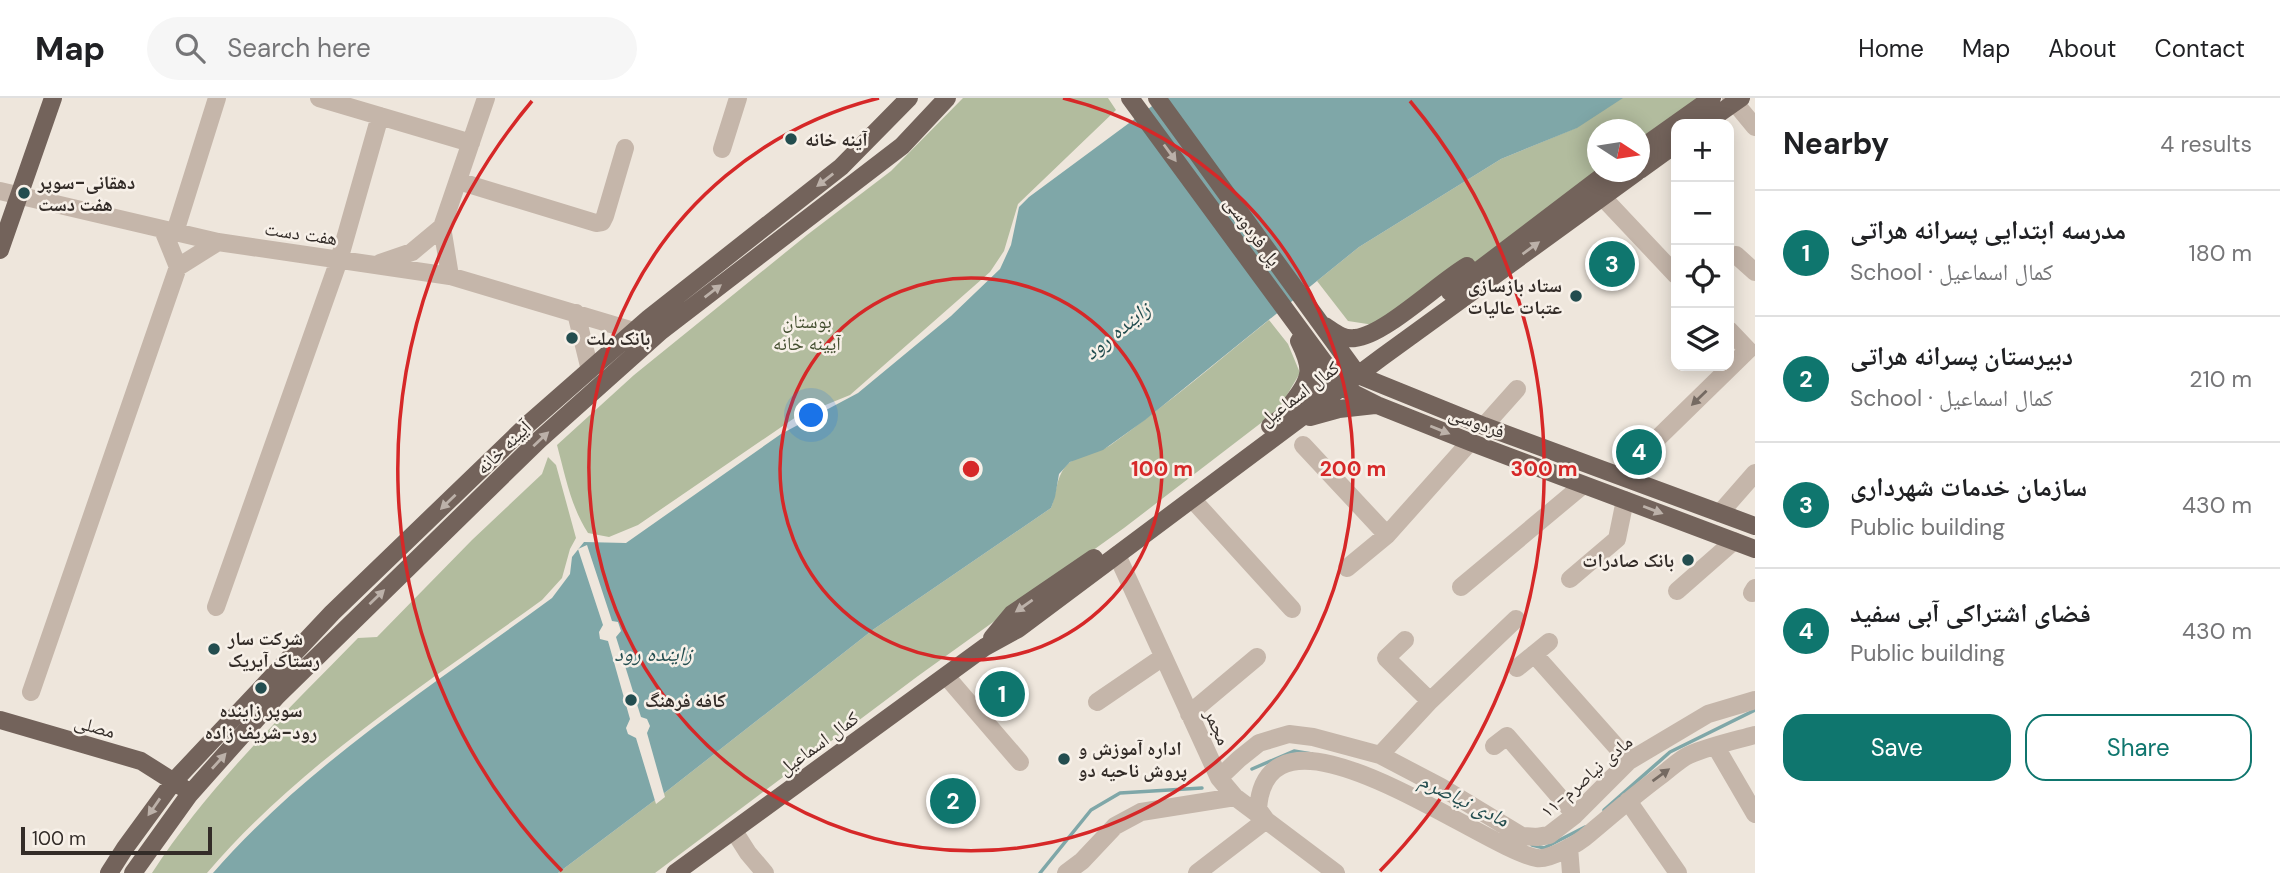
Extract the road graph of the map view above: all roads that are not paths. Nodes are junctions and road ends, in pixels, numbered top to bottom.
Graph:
1 (53, 98) edge
2 (217, 98) edge
3 (319, 98) edge
4 (486, 98) edge
5 (738, 98) edge
6 (909, 98) edge
7 (947, 98) edge
8 (1130, 98) edge
9 (1157, 98) edge
10 (1712, 98) edge
11 (1736, 99) edge
12 (380, 116) junction
13 (892, 117) junction
14 (1710, 119) edge
15 (1755, 127) edge
16 (912, 135) junction
17 (1650, 142) edge
18 (471, 143) junction
19 (625, 148) dead end
20 (1671, 148) edge
21 (722, 149) dead end
22 (1650, 163) edge
23 (458, 181) junction
24 (1601, 182) edge
25 (1614, 182) edge
26 (1596, 190) junction
27 (0, 191) edge
28 (19, 195) junction
29 (442, 227) junction
30 (169, 231) junction
31 (218, 242) junction
32 (0, 250) edge
33 (1737, 255) dead end
34 (339, 260) junction
35 (374, 265) junction
36 (1485, 266) junction
37 (178, 267) junction
38 (1671, 270) edge
39 (1755, 272) edge
40 (450, 276) junction
41 (576, 313) junction
42 (1314, 317) junction
43 (1295, 324) junction
44 (634, 331) junction
45 (1734, 335) edge
46 (1382, 357) junction
47 (1734, 364) edge
48 (590, 370) junction
49 (1354, 371) junction
50 (1726, 371) edge
51 (1339, 383) junction
52 (1383, 386) junction
53 (1517, 389) dead end
54 (1377, 405) junction
55 (1288, 421) junction
56 (1485, 426) junction
57 (1470, 442) junction
58 (1303, 445) dead end
59 (1755, 473) edge
60 (1620, 475) junction
61 (1583, 485) junction
62 (1617, 496) junction
63 (1193, 500) junction
64 (1720, 513) junction
65 (1755, 526) edge
66 (1387, 535) junction
67 (1734, 541) junction
68 (1755, 549) edge
69 (1117, 555) junction
70 (1347, 568) dead end
71 (1570, 579) dead end
72 (1461, 587) dead end
73 (1677, 591) dead end
74 (216, 607) dead end
75 (1292, 609) dead end
76 (1516, 619) dead end
77 (1405, 640) dead end
78 (1549, 642) dead end
79 (985, 647) junction
80 (1534, 654) junction
81 (1163, 657) junction
82 (1257, 657) dead end
83 (1517, 668) dead end
84 (946, 676) junction
85 (31, 692) dead end
86 (1755, 700) edge
87 (1430, 701) junction
88 (1097, 702) dead end
89 (1189, 713) junction
90 (0, 720) edge
91 (1755, 735) edge
92 (1494, 746) dead end
93 (1716, 747) junction
94 (1380, 755) junction
95 (1629, 761) junction
96 (1020, 762) dead end
97 (1219, 778) junction
98 (174, 781) junction
99 (189, 795) junction
100 (1235, 797) junction
101 (1628, 801) junction
102 (1755, 814) edge
103 (1575, 815) junction
104 (1266, 820) junction
105 (734, 831) junction
106 (1569, 847) junction
107 (1086, 867) edge
108 (1316, 867) edge
109 (110, 873) edge
110 (133, 873) edge
111 (675, 873) edge
112 (765, 873) edge
113 (1066, 873) edge
114 (1197, 873) edge
115 (1336, 873) edge
116 (1571, 873) edge
117 (1678, 873) edge

1 - 28 main road
2 - 30 street
3 - 12 street
4 - 18 street
5 - 21 street
6 - 13 main road, آیینه خانه
7 - 16 main road, آیینه خانه
8 -> 43 main road, پل فردوسی
9 - 42 main road, پل فردوسی
10 - 17 main road
11 - 14 main road
11 - 15 street
12 - 18 street
12 - 34 street
13 - 16 main road
13 -> 44 main road, آیینه خانه
99 -> 16 main road, آیینه خانه
18 - 23 street
19 - 23 street
20 - 22 main road, کمال اسماعیل
23 - 29 street
24 - 26 main road, کمال اسماعیل
25 - 26 main road, کمال اسماعیل
26 - 36 main road, کمال اسماعیل
26 - 38 street
46 -> 26 main road, کمال اسماعیل
27 - 28 street, هفت دست
28 - 30 street, هفت دست
28 - 32 main road
29 - 35 street
29 - 40 street
30 - 31 street, هفت دست
30 - 37 street
31 - 34 street, هفت دست
31 - 37 street
33 - 39 street
34 - 35 street, هفت دست
34 - 74 street
35 - 40 street, هفت دست
36 - 42 main road
36 - 49 main road, کمال اسماعیل
37 - 85 street
40 - 41 street, هفت دست
41 - 44 street, هفت دست
41 - 48 street
42 - 49 main road, پل فردوسی
43 - 51 main road, پل فردوسی
43 - 55 main road
44 - 48 main road, آیینه خانه
45 -> 47 street
46 - 49 main road, کمال اسماعیل
46 - 52 main road
48 -> 98 main road, آیینه خانه
49 - 51 main road, کمال اسماعیل
49 - 52 main road, فردوسی
50 -> 60 street
51 - 54 main road, فردوسی
51 - 55 main road, کمال اسماعیل
52 - 56 main road, فردوسی
53 - 56 street
54 - 55 main road
54 -> 57 main road, فردوسی
55 - 63 main road, کمال اسماعیل
55 -> 79 main road, کمال اسماعیل
56 - 60 main road, فردوسی
57 - 61 main road, فردوسی
57 - 66 street
58 - 66 street
59 - 64 street
60 - 62 main road
60 - 64 main road, فردوسی
61 - 62 main road, فردوسی
61 - 72 street
62 -> 67 main road, فردوسی
62 - 71 street
63 - 69 main road, کمال اسماعیل
63 - 75 street
64 - 65 main road, فردوسی
66 - 70 street
67 - 68 main road, فردوسی
67 - 73 street
69 - 79 main road, کمال اسماعیل
69 - 81 street, مجمر
76 - 87 street
77 - 87 street
78 - 80 street
79 - 84 main road, کمال اسماعیل
80 - 83 street
80 - 95 street
81 - 88 street
81 - 89 street, مجمر
82 - 89 street
84 - 96 street
84 - 105 main road, کمال اسماعیل
86 - 95 street, ۱۱-مادی نیاصرم
87 - 94 street
89 - 97 street, مجمر
90 - 98 main road, مصلی
91 - 93 street
92 - 103 street
101 -> 93 street
93 - 102 street
94 - 97 street, ۱۱-مادی نیاصرم
94 - 103 street, ۱۱-مادی نیاصرم
95 - 103 street, ۱۱-مادی نیاصرم
97 - 100 street, مجمر
98 - 99 main road, مصلی
98 -> 109 main road, آیینه خانه
99 - 110 main road, آیینه خانه
100 - 104 street, مجمر
100 - 107 street
101 - 106 street
101 - 117 street
104 - 106 street
104 - 108 street, مجمر
104 - 114 street
105 - 111 main road, کمال اسماعیل
105 - 112 street
106 - 116 street
107 - 113 street
108 - 115 street, مجمر

